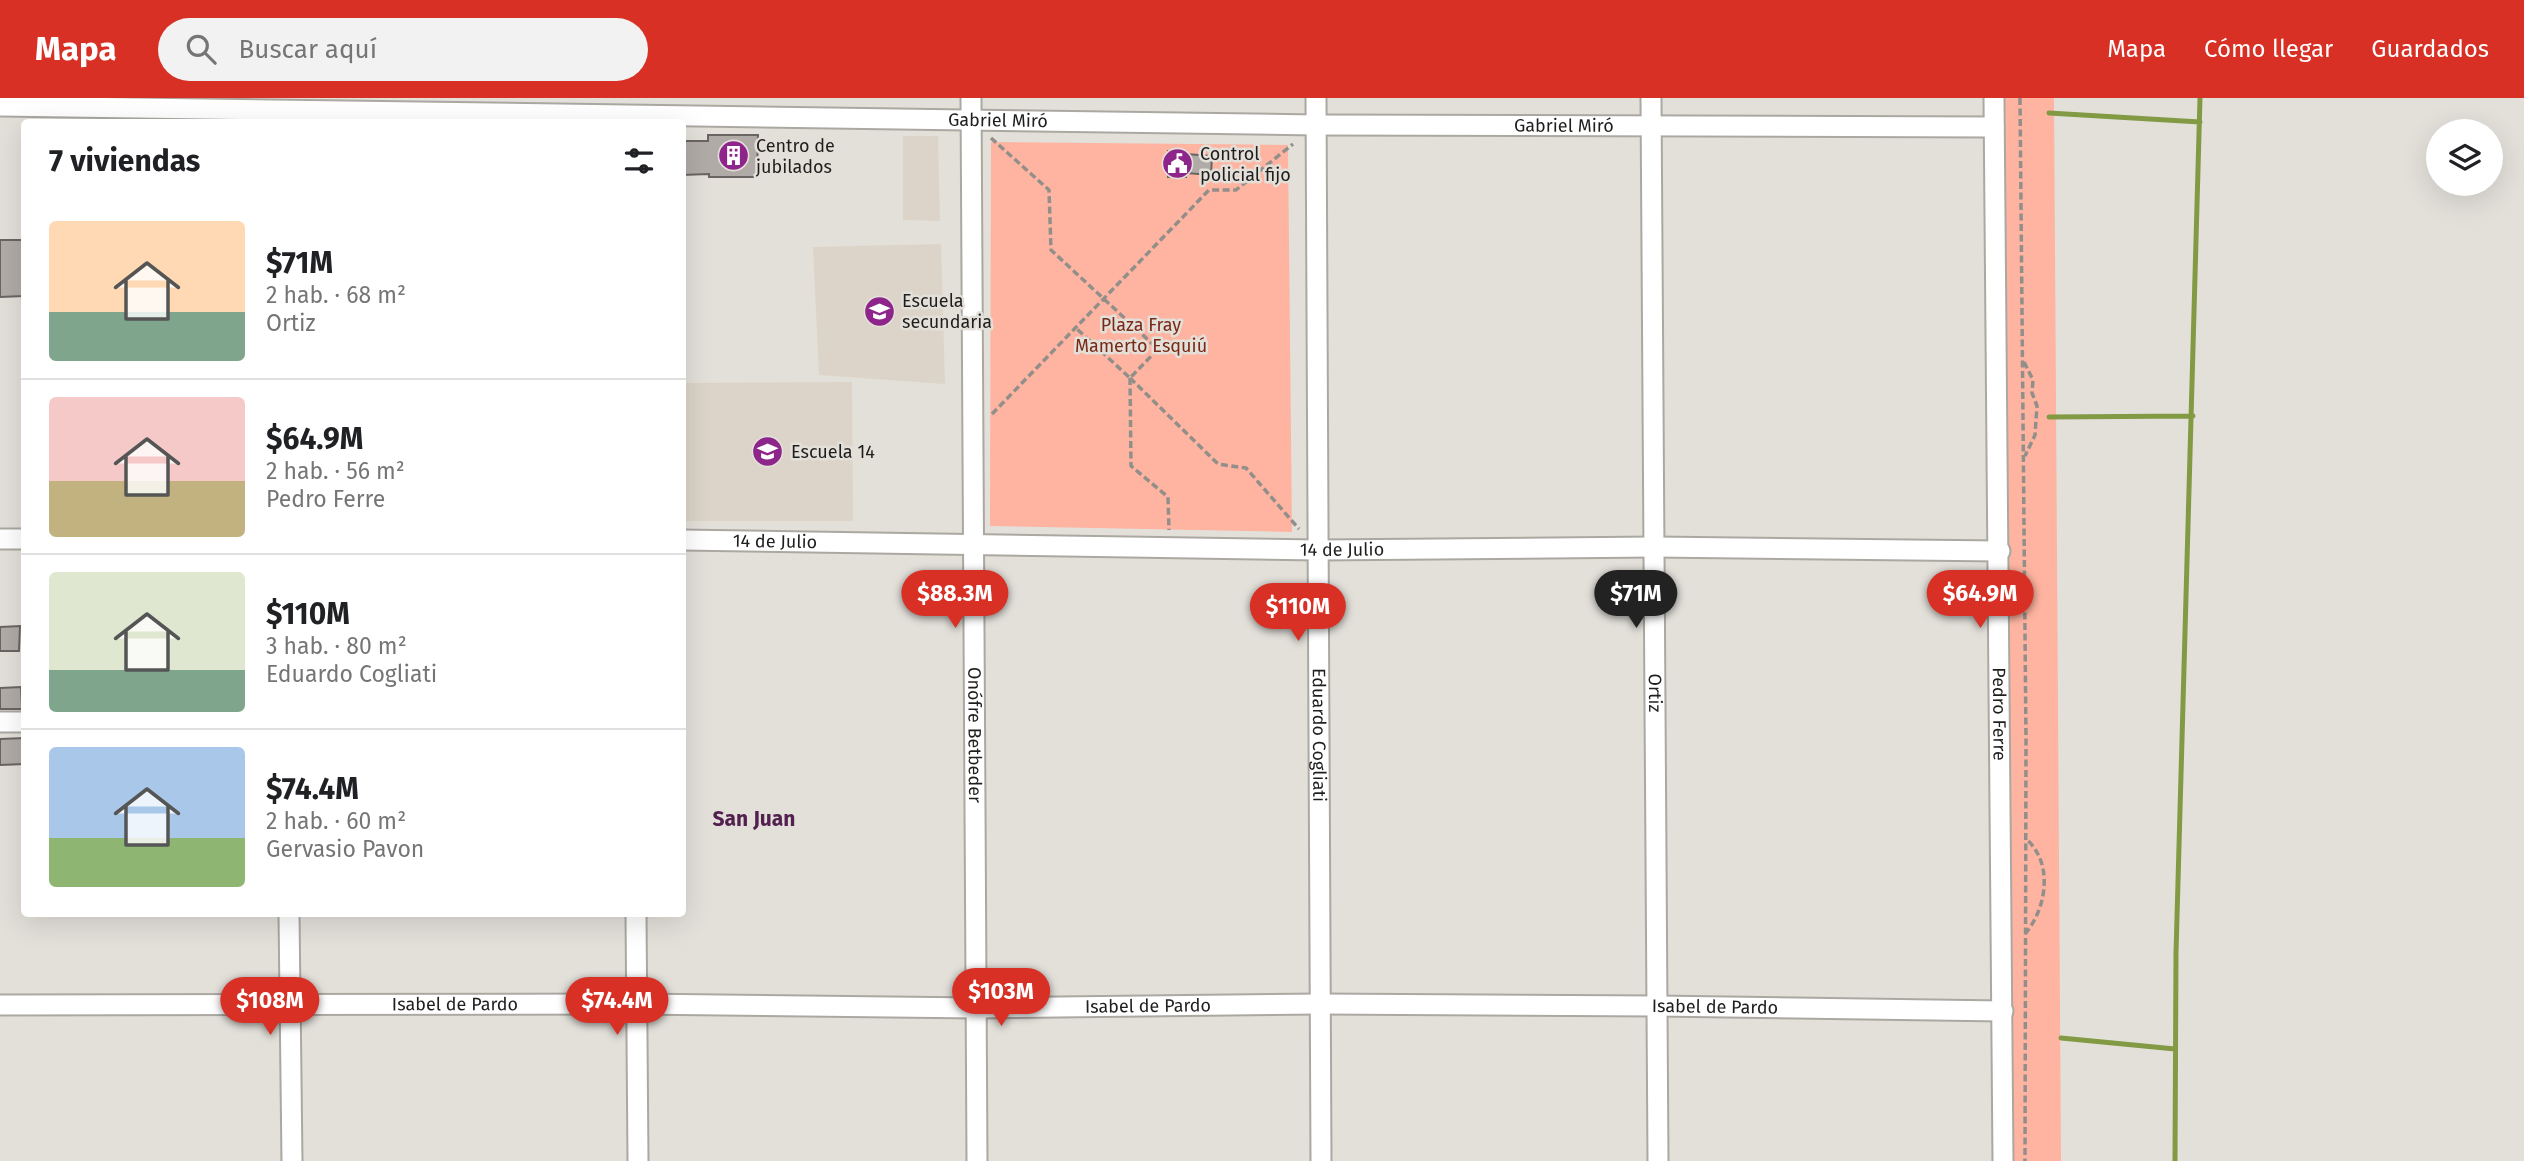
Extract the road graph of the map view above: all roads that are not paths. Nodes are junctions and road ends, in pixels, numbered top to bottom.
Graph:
1 (971, 98) edge
2 (1316, 98) edge
3 (1651, 98) edge
4 (1994, 98) edge
5 (0, 106) edge
6 (290, 110) edge
7 (635, 112) edge
8 (971, 120) junction
9 (1316, 125) junction
10 (1651, 126) junction
11 (1994, 127) junction
12 (0, 539) edge
13 (21, 539) edge
14 (686, 540) edge
15 (975, 545) junction
16 (1656, 547) junction
17 (1318, 550) junction
18 (2000, 551) junction
19 (0, 722) edge
20 (21, 723) edge
21 (289, 917) edge
22 (636, 917) edge
23 (290, 1004) junction
24 (636, 1004) junction
25 (1320, 1004) junction
26 (0, 1005) edge
27 (1657, 1006) junction
28 (977, 1008) junction
29 (2003, 1012) junction
30 (292, 1161) edge
31 (638, 1161) edge
32 (977, 1161) edge
33 (1321, 1161) edge
34 (1658, 1161) edge
35 (2003, 1161) edge

1 - 8 street, Onófre Betbeder
2 - 9 street, Eduardo Cogliati
3 - 10 street, Ortiz
4 - 11 street, Pedro Ferre
5 - 6 street, Gabriel Miró
6 - 7 street, Gabriel Miró
7 - 8 street, Gabriel Miró
8 - 9 street, Gabriel Miró
8 - 15 street, Onófre Betbeder
9 - 10 street, Gabriel Miró
9 - 17 street, Eduardo Cogliati
10 - 11 street, Gabriel Miró
10 - 16 street, Ortiz
11 - 18 street, Pedro Ferre
12 - 13 street
14 - 15 street, 14 de Julio
15 - 17 street, 14 de Julio
15 - 28 street, Onófre Betbeder
16 - 17 street, 14 de Julio
16 - 18 street, 14 de Julio
16 - 27 street, Ortiz
17 - 25 street, Eduardo Cogliati
18 - 29 street, Pedro Ferre
19 - 20 street
21 - 23 street
22 - 24 street
23 - 24 street, Isabel de Pardo
23 - 26 street, Isabel de Pardo
23 - 30 street
24 - 28 street, Isabel de Pardo
24 - 31 street
25 - 27 street, Isabel de Pardo
25 - 28 street, Isabel de Pardo
25 - 33 street, Eduardo Cogliati
27 - 29 street, Isabel de Pardo
27 - 34 street, Ortiz
28 - 32 street, Onófre Betbeder
29 - 35 street, Pedro Ferre

